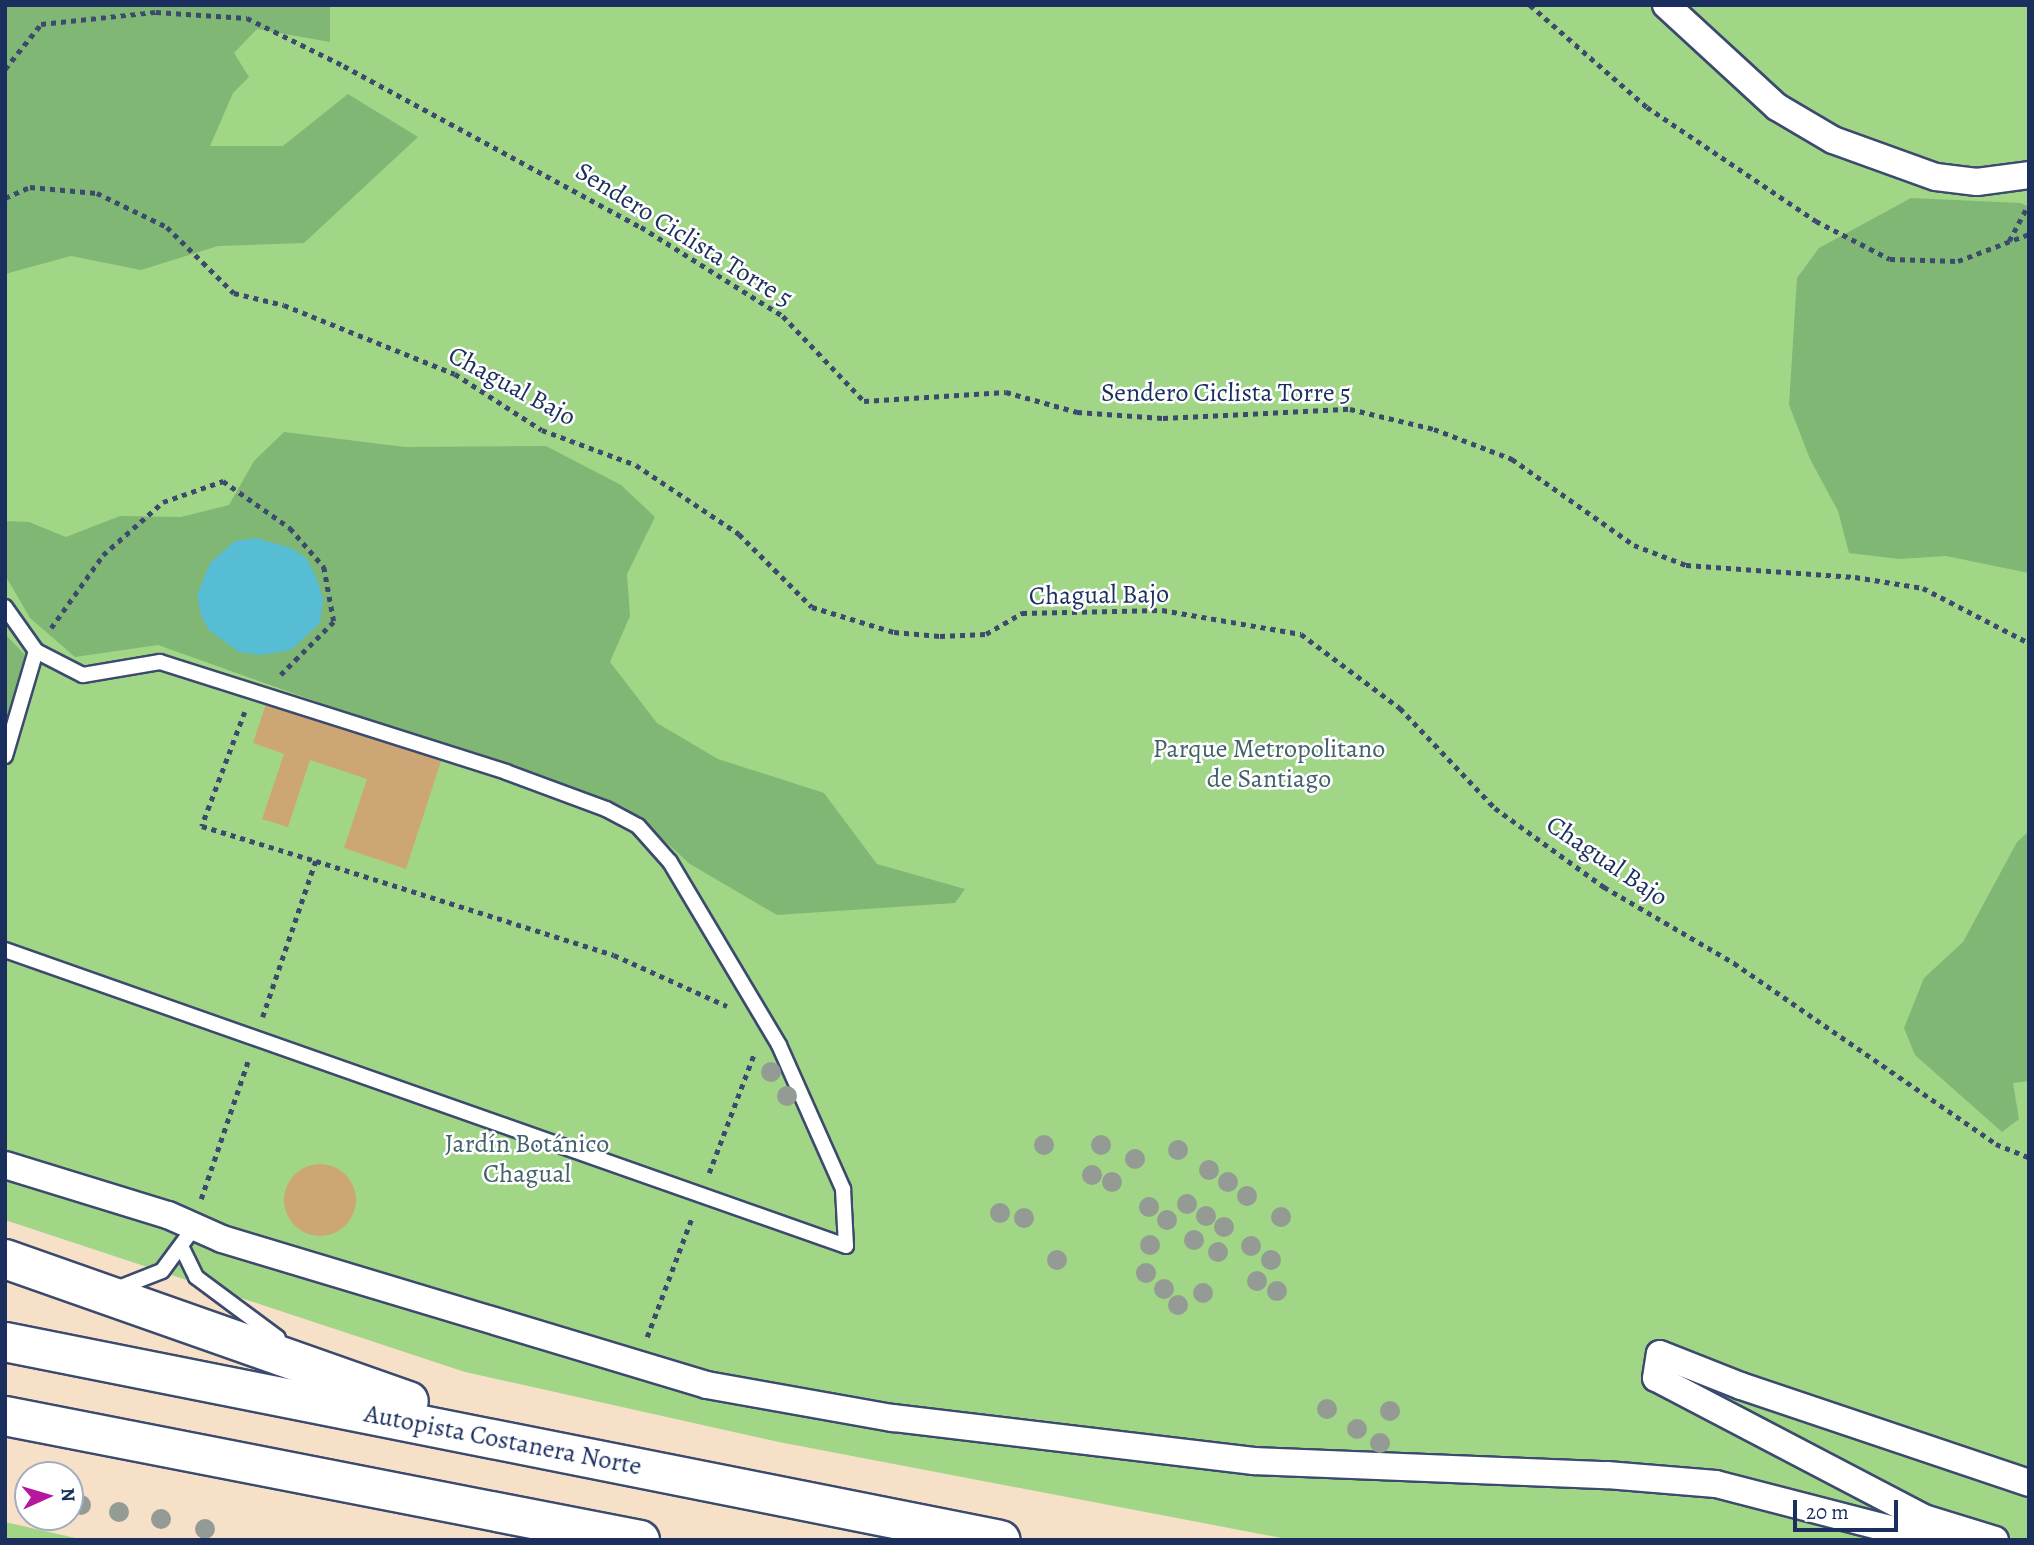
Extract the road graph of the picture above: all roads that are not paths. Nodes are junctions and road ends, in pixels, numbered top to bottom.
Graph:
1 (1666, 5) edge
2 (2029, 175) edge
3 (5, 607) edge
4 (36, 651) junction
5 (5, 756) edge
6 (5, 950) edge
7 (5, 1166) edge
8 (188, 1236) junction
9 (5, 1259) edge
10 (99, 1293) junction
11 (5, 1342) edge
12 (350, 1380) junction
13 (5, 1416) edge
14 (533, 1446) junction
15 (2029, 1483) edge
16 (640, 1540) edge
17 (1000, 1540) edge
18 (1933, 1540) edge
19 (1995, 1540) edge

1 - 2 street
3 - 4 lane
4 - 5 lane
4 - 6 lane
7 - 8 street
8 - 10 lane
8 - 12 lane
8 - 18 street
9 - 10 highway
10 - 12 highway
11 - 14 highway, Autopista Costanera Norte
12 - 14 highway
13 - 16 highway
14 - 17 highway, Autopista Costanera Norte
15 - 19 street

